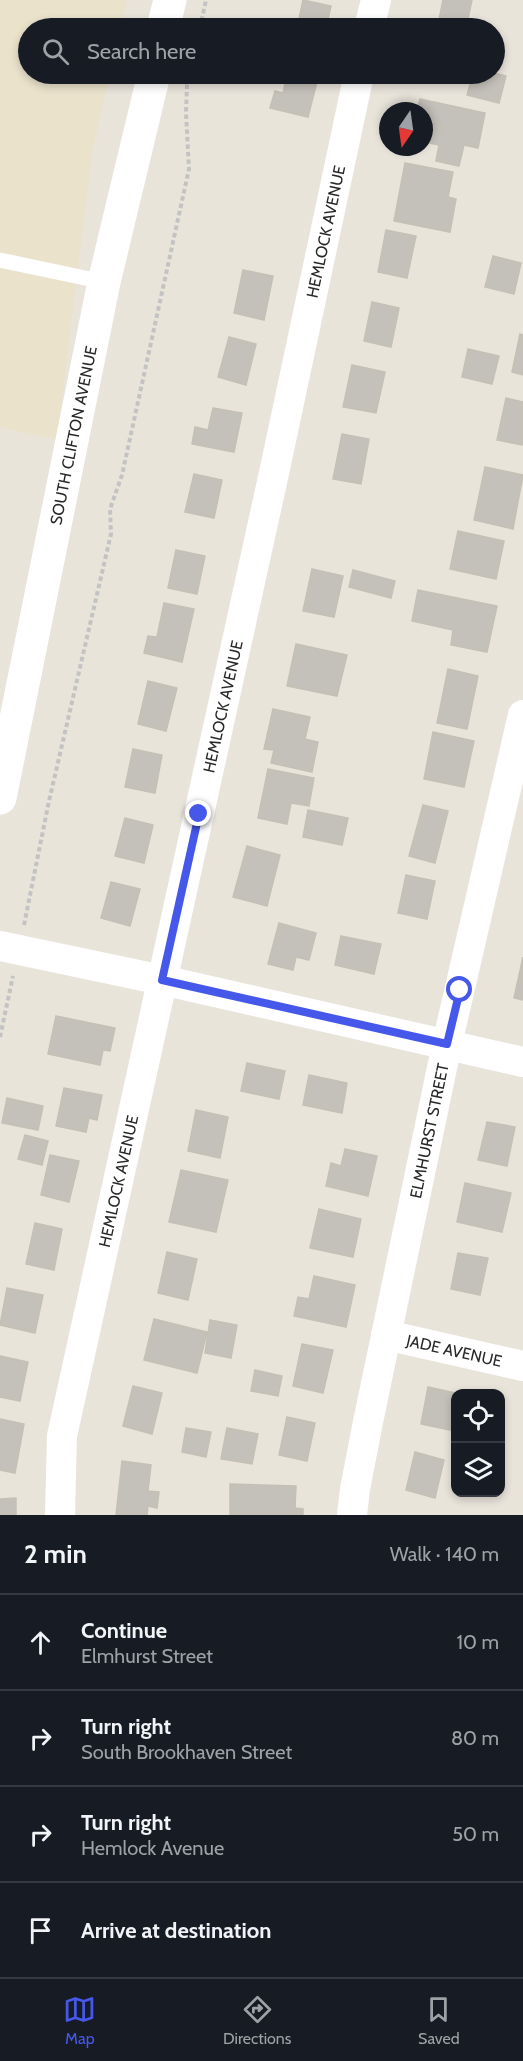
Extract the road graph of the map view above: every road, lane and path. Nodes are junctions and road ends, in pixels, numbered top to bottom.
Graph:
1 (170, 0) edge
2 (206, 0) edge
3 (375, 0) edge
4 (166, 18) edge
5 (202, 18) edge
6 (371, 18) edge
7 (151, 84) edge
8 (187, 84) edge
9 (357, 84) edge
10 (0, 260) edge
11 (104, 282) junction
12 (523, 715) edge
13 (518, 761) edge
14 (0, 798) edge
15 (10, 948) edge
16 (162, 980) junction
17 (0, 1037) edge
18 (447, 1044) junction
19 (523, 1062) edge
20 (386, 1335) junction
21 (523, 1366) edge
22 (60, 1515) edge
23 (352, 1515) edge

1 - 4 street
2 - 5 path
3 - 6 street
7 - 11 street, SOUTH CLIFTON AVENUE
8 - 15 path
9 - 16 street, HEMLOCK AVENUE
10 - 11 lane
11 - 14 street, SOUTH CLIFTON AVENUE
12 - 13 street, ELMHURST STREET
13 - 18 street, ELMHURST STREET
15 - 16 street
15 - 17 path
16 - 18 street
16 - 22 street, HEMLOCK AVENUE
18 - 19 street
18 - 20 street, ELMHURST STREET
20 - 21 street, JADE AVENUE
20 - 23 street, ELMHURST STREET

